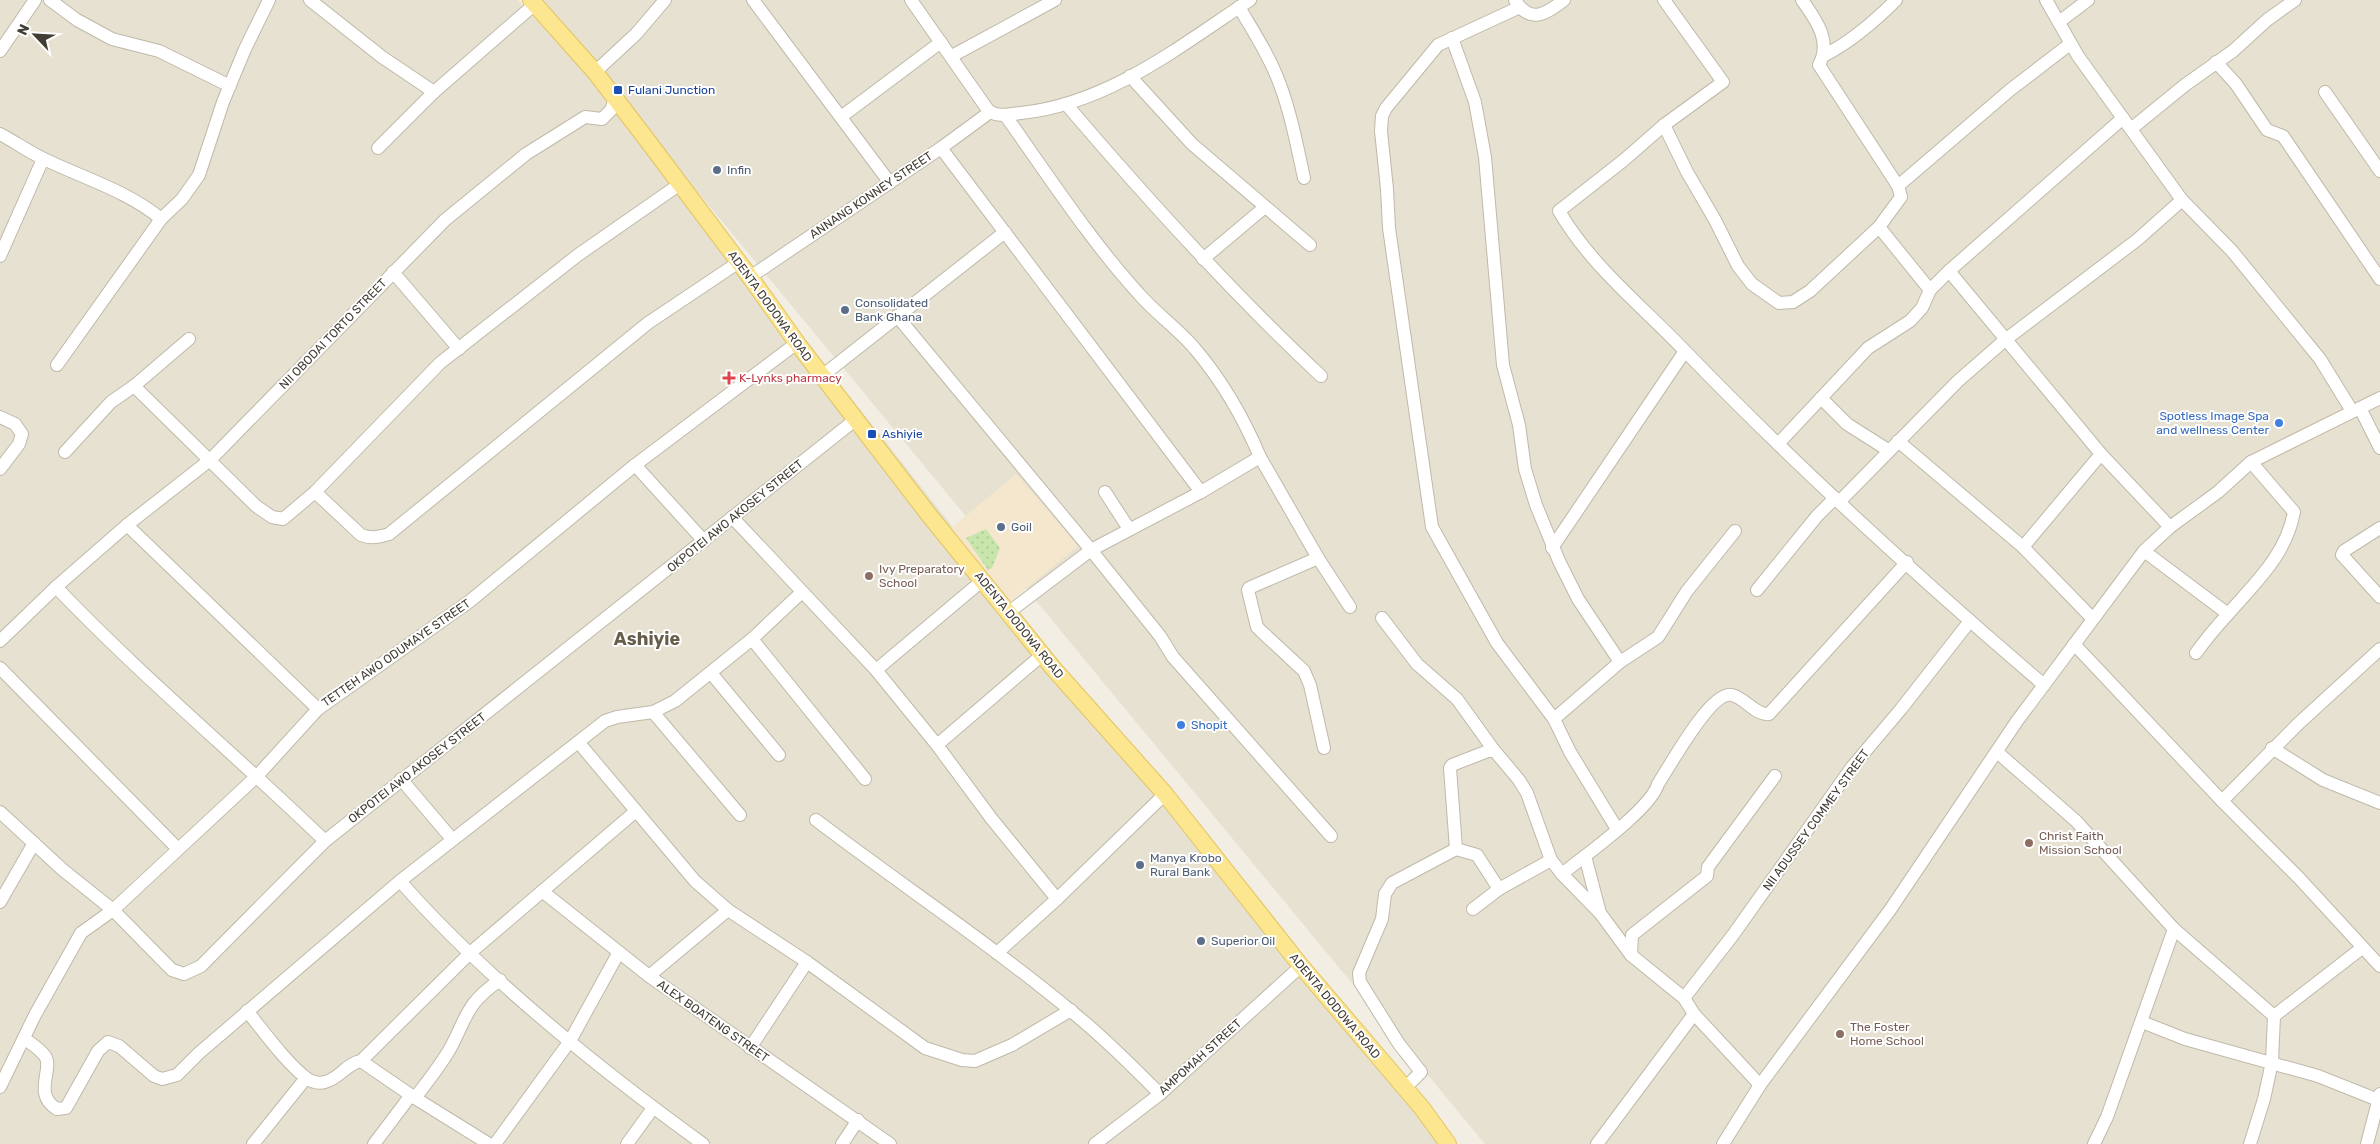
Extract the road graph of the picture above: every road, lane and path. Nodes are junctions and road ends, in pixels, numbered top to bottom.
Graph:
1 (35, 0) edge
2 (50, 0) edge
3 (269, 0) edge
4 (310, 0) edge
5 (665, 0) edge
6 (754, 0) edge
7 (911, 0) edge
8 (1055, 0) edge
9 (1250, 0) edge
10 (1564, 0) edge
11 (1664, 0) edge
12 (1802, 0) edge
13 (1896, 0) edge
14 (2046, 0) edge
15 (2088, 0) edge
16 (2295, 0) edge
17 (533, 2) edge
18 (1517, 4) edge
19 (1239, 7) junction
20 (2059, 22) junction
21 (1452, 38) junction
22 (941, 42) junction
23 (2070, 44) junction
24 (0, 51) edge
25 (1825, 55) junction
26 (952, 56) junction
27 (2216, 62) junction
28 (595, 72) junction
29 (1130, 76) junction
30 (230, 86) junction
31 (434, 92) junction
32 (2325, 92) dead end
33 (615, 99) junction
34 (1066, 104) junction
35 (990, 112) junction
36 (1005, 114) junction
37 (841, 117) junction
38 (2123, 118) junction
39 (1664, 125) junction
40 (2131, 128) junction
41 (0, 134) edge
42 (378, 148) dead end
43 (941, 148) junction
44 (43, 159) junction
45 (2380, 171) edge
46 (1304, 178) dead end
47 (890, 183) junction
48 (680, 184) junction
49 (1898, 186) junction
50 (2182, 200) junction
51 (1265, 207) junction
52 (162, 219) junction
53 (1878, 227) junction
54 (1005, 232) junction
55 (1310, 245) dead end
56 (0, 256) edge
57 (1203, 259) junction
58 (739, 262) junction
59 (1949, 271) junction
60 (393, 272) junction
61 (750, 277) junction
62 (2380, 279) edge
63 (1930, 290) junction
64 (897, 316) junction
65 (189, 339) dead end
66 (2005, 340) junction
67 (797, 343) junction
68 (459, 349) junction
69 (1685, 351) junction
70 (57, 365) dead end
71 (822, 376) junction
72 (1321, 376) dead end
73 (134, 386) junction
74 (1821, 398) junction
75 (2380, 398) edge
76 (2356, 410) junction
77 (0, 417) edge
78 (855, 420) junction
79 (1898, 441) junction
80 (1778, 444) junction
81 (2380, 448) edge
82 (1888, 450) junction
83 (65, 452) dead end
84 (2101, 454) junction
85 (1260, 457) junction
86 (210, 460) junction
87 (2251, 462) junction
88 (635, 466) junction
89 (0, 469) edge
90 (315, 492) junction
91 (1104, 492) dead end
92 (1201, 492) junction
93 (1837, 500) junction
94 (732, 517) junction
95 (127, 525) junction
96 (2170, 527) junction
97 (2380, 528) edge
98 (1129, 529) junction
99 (1735, 531) dead end
100 (704, 541) junction
101 (2023, 547) junction
102 (1552, 548) junction
103 (1091, 550) junction
104 (2144, 551) junction
105 (1318, 558) junction
106 (1907, 562) junction
107 (983, 580) junction
108 (56, 587) junction
109 (1756, 590) dead end
110 (802, 592) junction
111 (2380, 597) edge
112 (1350, 607) dead end
113 (1009, 612) junction
114 (2228, 614) junction
115 (1382, 618) dead end
116 (2093, 619) junction
117 (1970, 621) junction
118 (752, 639) junction
119 (0, 641) edge
120 (2074, 644) junction
121 (2380, 649) edge
122 (2196, 653) dead end
123 (1042, 655) junction
124 (1620, 662) junction
125 (0, 668) edge
126 (876, 670) junction
127 (712, 673) junction
128 (2044, 685) junction
129 (318, 708) junction
130 (653, 712) junction
131 (1554, 719) junction
132 (579, 743) junction
133 (937, 746) junction
134 (1324, 748) dead end
135 (2272, 748) junction
136 (1493, 749) junction
137 (1997, 752) junction
138 (779, 755) dead end
139 (257, 776) junction
140 (1775, 776) dead end
141 (866, 779) dead end
142 (401, 780) junction
143 (1165, 794) junction
144 (2222, 801) junction
145 (2380, 803) edge
146 (636, 811) junction
147 (0, 812) edge
148 (740, 816) dead end
149 (816, 820) dead end
150 (1617, 829) junction
151 (1331, 836) dead end
152 (452, 839) junction
153 (324, 841) junction
154 (34, 843) junction
155 (178, 849) junction
156 (1456, 849) junction
157 (1584, 856) junction
158 (1551, 860) junction
159 (1562, 874) junction
160 (400, 881) junction
161 (1499, 889) junction
162 (542, 891) junction
163 (1057, 899) junction
164 (0, 902) edge
165 (1472, 909) dead end
166 (113, 910) junction
167 (728, 910) junction
168 (1600, 913) junction
169 (2174, 928) junction
170 (2362, 948) junction
171 (619, 952) junction
172 (470, 953) junction
173 (997, 953) junction
174 (1631, 955) junction
175 (807, 962) junction
176 (1301, 966) junction
177 (2380, 966) edge
178 (649, 976) junction
179 (500, 980) junction
180 (1684, 998) junction
181 (1070, 1010) junction
182 (247, 1011) junction
183 (1694, 1014) junction
184 (2274, 1016) junction
185 (2142, 1022) junction
186 (24, 1038) junction
187 (570, 1041) junction
188 (750, 1048) junction
189 (361, 1061) junction
190 (2272, 1062) junction
191 (306, 1078) junction
192 (1760, 1085) junction
193 (0, 1087) edge
194 (1405, 1088) junction
195 (1160, 1094) junction
196 (413, 1097) junction
197 (2379, 1097) edge
198 (653, 1108) junction
199 (858, 1120) junction
200 (253, 1144) edge
201 (374, 1144) edge
202 (489, 1144) edge
203 (495, 1144) edge
204 (627, 1144) edge
205 (703, 1144) edge
206 (842, 1144) edge
207 (890, 1144) edge
208 (1094, 1144) edge
209 (1448, 1144) edge
210 (1597, 1144) edge
211 (1723, 1144) edge
212 (2094, 1144) edge
213 (2250, 1144) edge
214 (2367, 1144) edge

1 - 24 street
2 - 30 street
3 - 30 street
4 - 31 street
5 - 28 street
6 - 37 street
7 - 22 street
8 - 26 street
9 - 19 street
10 - 18 street
11 - 39 street
12 - 25 street
13 - 25 street
14 - 20 street
15 - 20 street
16 - 27 street
17 - 28 main road, ADENTA DODOWA ROAD
17 - 31 street
18 - 21 street
19 - 29 street
19 - 46 street
20 - 23 street
21 - 102 street
21 - 131 street
22 - 26 street
22 - 37 street
23 - 38 street
23 - 49 street
25 - 49 street
26 - 35 street
27 - 40 street
27 - 62 street
28 - 33 main road, ADENTA DODOWA ROAD
29 - 34 street
29 - 51 street
30 - 52 street
31 - 42 street
32 - 45 street
33 - 48 main road, ADENTA DODOWA ROAD
33 - 60 street, NII OBODAI TORTO STREET
34 - 36 street
34 - 57 street
35 - 36 street
35 - 43 street, ANNANG KONNEY STREET
36 - 85 street
37 - 47 street
38 - 40 street
38 - 59 street
39 - 53 street
39 - 69 street
40 - 50 street
41 - 44 street
43 - 47 street, ANNANG KONNEY STREET
43 - 54 street
44 - 52 street
44 - 56 street
47 - 61 street, ANNANG KONNEY STREET
48 - 58 main road, ADENTA DODOWA ROAD
48 - 68 street
49 - 53 street
50 - 66 street
50 - 76 street
51 - 55 street
51 - 57 street
52 - 70 street
53 - 63 street
54 - 64 street
54 - 92 street
57 - 72 street
58 - 61 main road, ADENTA DODOWA ROAD
58 - 90 street
59 - 63 street
59 - 66 street
60 - 68 street
60 - 86 street, NII OBODAI TORTO STREET
61 - 67 main road, ADENTA DODOWA ROAD
63 - 74 street
64 - 71 street
64 - 103 street
65 - 73 street
66 - 79 street
66 - 84 street
67 - 71 main road, ADENTA DODOWA ROAD
67 - 88 street, TETTEH AWO ODUMAYE STREET
68 - 90 street
69 - 80 street
69 - 102 street
71 - 78 main road, ADENTA DODOWA ROAD
73 - 83 street
73 - 86 street
74 - 80 street
74 - 82 street
75 - 76 street
76 - 81 street
76 - 87 street
77 - 89 street
78 - 94 street, OKPOTEI AWO AKOSEY STREET
78 - 107 main road, ADENTA DODOWA ROAD
79 - 82 street
79 - 101 street
80 - 93 street
82 - 93 street
84 - 96 street
84 - 101 street
85 - 92 street
85 - 105 street
86 - 90 street
86 - 95 street, NII OBODAI TORTO STREET
87 - 96 street
87 - 114 street
88 - 100 street
88 - 129 street, TETTEH AWO ODUMAYE STREET
91 - 98 street
92 - 98 street
93 - 106 street
93 - 109 street
94 - 100 street, OKPOTEI AWO AKOSEY STREET
94 - 110 street
95 - 108 street, NII OBODAI TORTO STREET
95 - 129 street
96 - 104 street
97 - 111 street
98 - 103 street
99 - 124 street
100 - 142 street, OKPOTEI AWO AKOSEY STREET
101 - 116 street
102 - 124 street
103 - 113 street
103 - 151 street
104 - 114 street
104 - 116 street
105 - 112 street
105 - 134 street
106 - 117 street
106 - 150 street
107 - 113 main road, ADENTA DODOWA ROAD
107 - 126 street
108 - 119 street, NII OBODAI TORTO STREET
108 - 139 street
110 - 118 street
110 - 126 street
113 - 123 main road, ADENTA DODOWA ROAD
114 - 122 street
115 - 136 street
116 - 120 street
117 - 128 street
117 - 180 street, NII ADUSSEY COMMEY STREET
118 - 127 street
118 - 141 street
120 - 128 street
120 - 144 street
121 - 135 street
123 - 133 street
123 - 143 main road, ADENTA DODOWA ROAD
124 - 131 street
125 - 155 street
126 - 133 street
127 - 130 street
127 - 138 street
128 - 137 street
129 - 139 street, TETTEH AWO ODUMAYE STREET
130 - 132 street
130 - 148 street
131 - 150 street
132 - 146 street
132 - 152 street
133 - 163 street
135 - 144 street
135 - 145 street
136 - 156 street
136 - 158 street
137 - 169 street
137 - 192 street
139 - 153 street
139 - 155 street, TETTEH AWO ODUMAYE STREET
140 - 174 street
142 - 152 street
142 - 153 street, OKPOTEI AWO AKOSEY STREET
143 - 163 street
143 - 176 main road, ADENTA DODOWA ROAD
144 - 170 street
146 - 162 street
146 - 167 street
147 - 154 street, OKPOTEI AWO AKOSEY STREET
149 - 173 street
150 - 157 street
152 - 160 street
153 - 166 street, OKPOTEI AWO AKOSEY STREET
154 - 164 street
154 - 166 street, OKPOTEI AWO AKOSEY STREET
155 - 166 street, TETTEH AWO ODUMAYE STREET
156 - 161 street
156 - 194 street
157 - 159 street
157 - 168 street
158 - 159 street
158 - 161 street
159 - 168 street
160 - 172 street
160 - 182 street
161 - 165 street
162 - 171 street, ALEX BOATENG STREET
162 - 172 street
163 - 173 street
166 - 186 street, TETTEH AWO ODUMAYE STREET
167 - 175 street
167 - 178 street
168 - 174 street
169 - 184 street
169 - 185 street
170 - 177 street
170 - 184 street
171 - 178 street, ALEX BOATENG STREET
171 - 187 street
172 - 179 street
172 - 189 street
173 - 181 street
174 - 180 street
175 - 181 street
175 - 188 street
176 - 194 main road, ADENTA DODOWA ROAD
176 - 195 street, AMPOMAH STREET
178 - 188 street, ALEX BOATENG STREET
179 - 187 street
179 - 196 street
180 - 183 street
181 - 195 street
182 - 186 street
182 - 191 street
183 - 192 street
183 - 210 street
184 - 190 street
185 - 190 street
185 - 212 street
186 - 193 street, TETTEH AWO ODUMAYE STREET
187 - 198 street
187 - 203 street
188 - 199 street, ALEX BOATENG STREET
189 - 191 street
189 - 196 street
190 - 197 street
190 - 213 street
191 - 200 street
192 - 211 street
194 - 209 main road, ADENTA DODOWA ROAD
195 - 208 street, AMPOMAH STREET
196 - 201 street
196 - 202 street
197 - 214 street
198 - 204 street
198 - 205 street
199 - 206 street
199 - 207 street, ALEX BOATENG STREET

